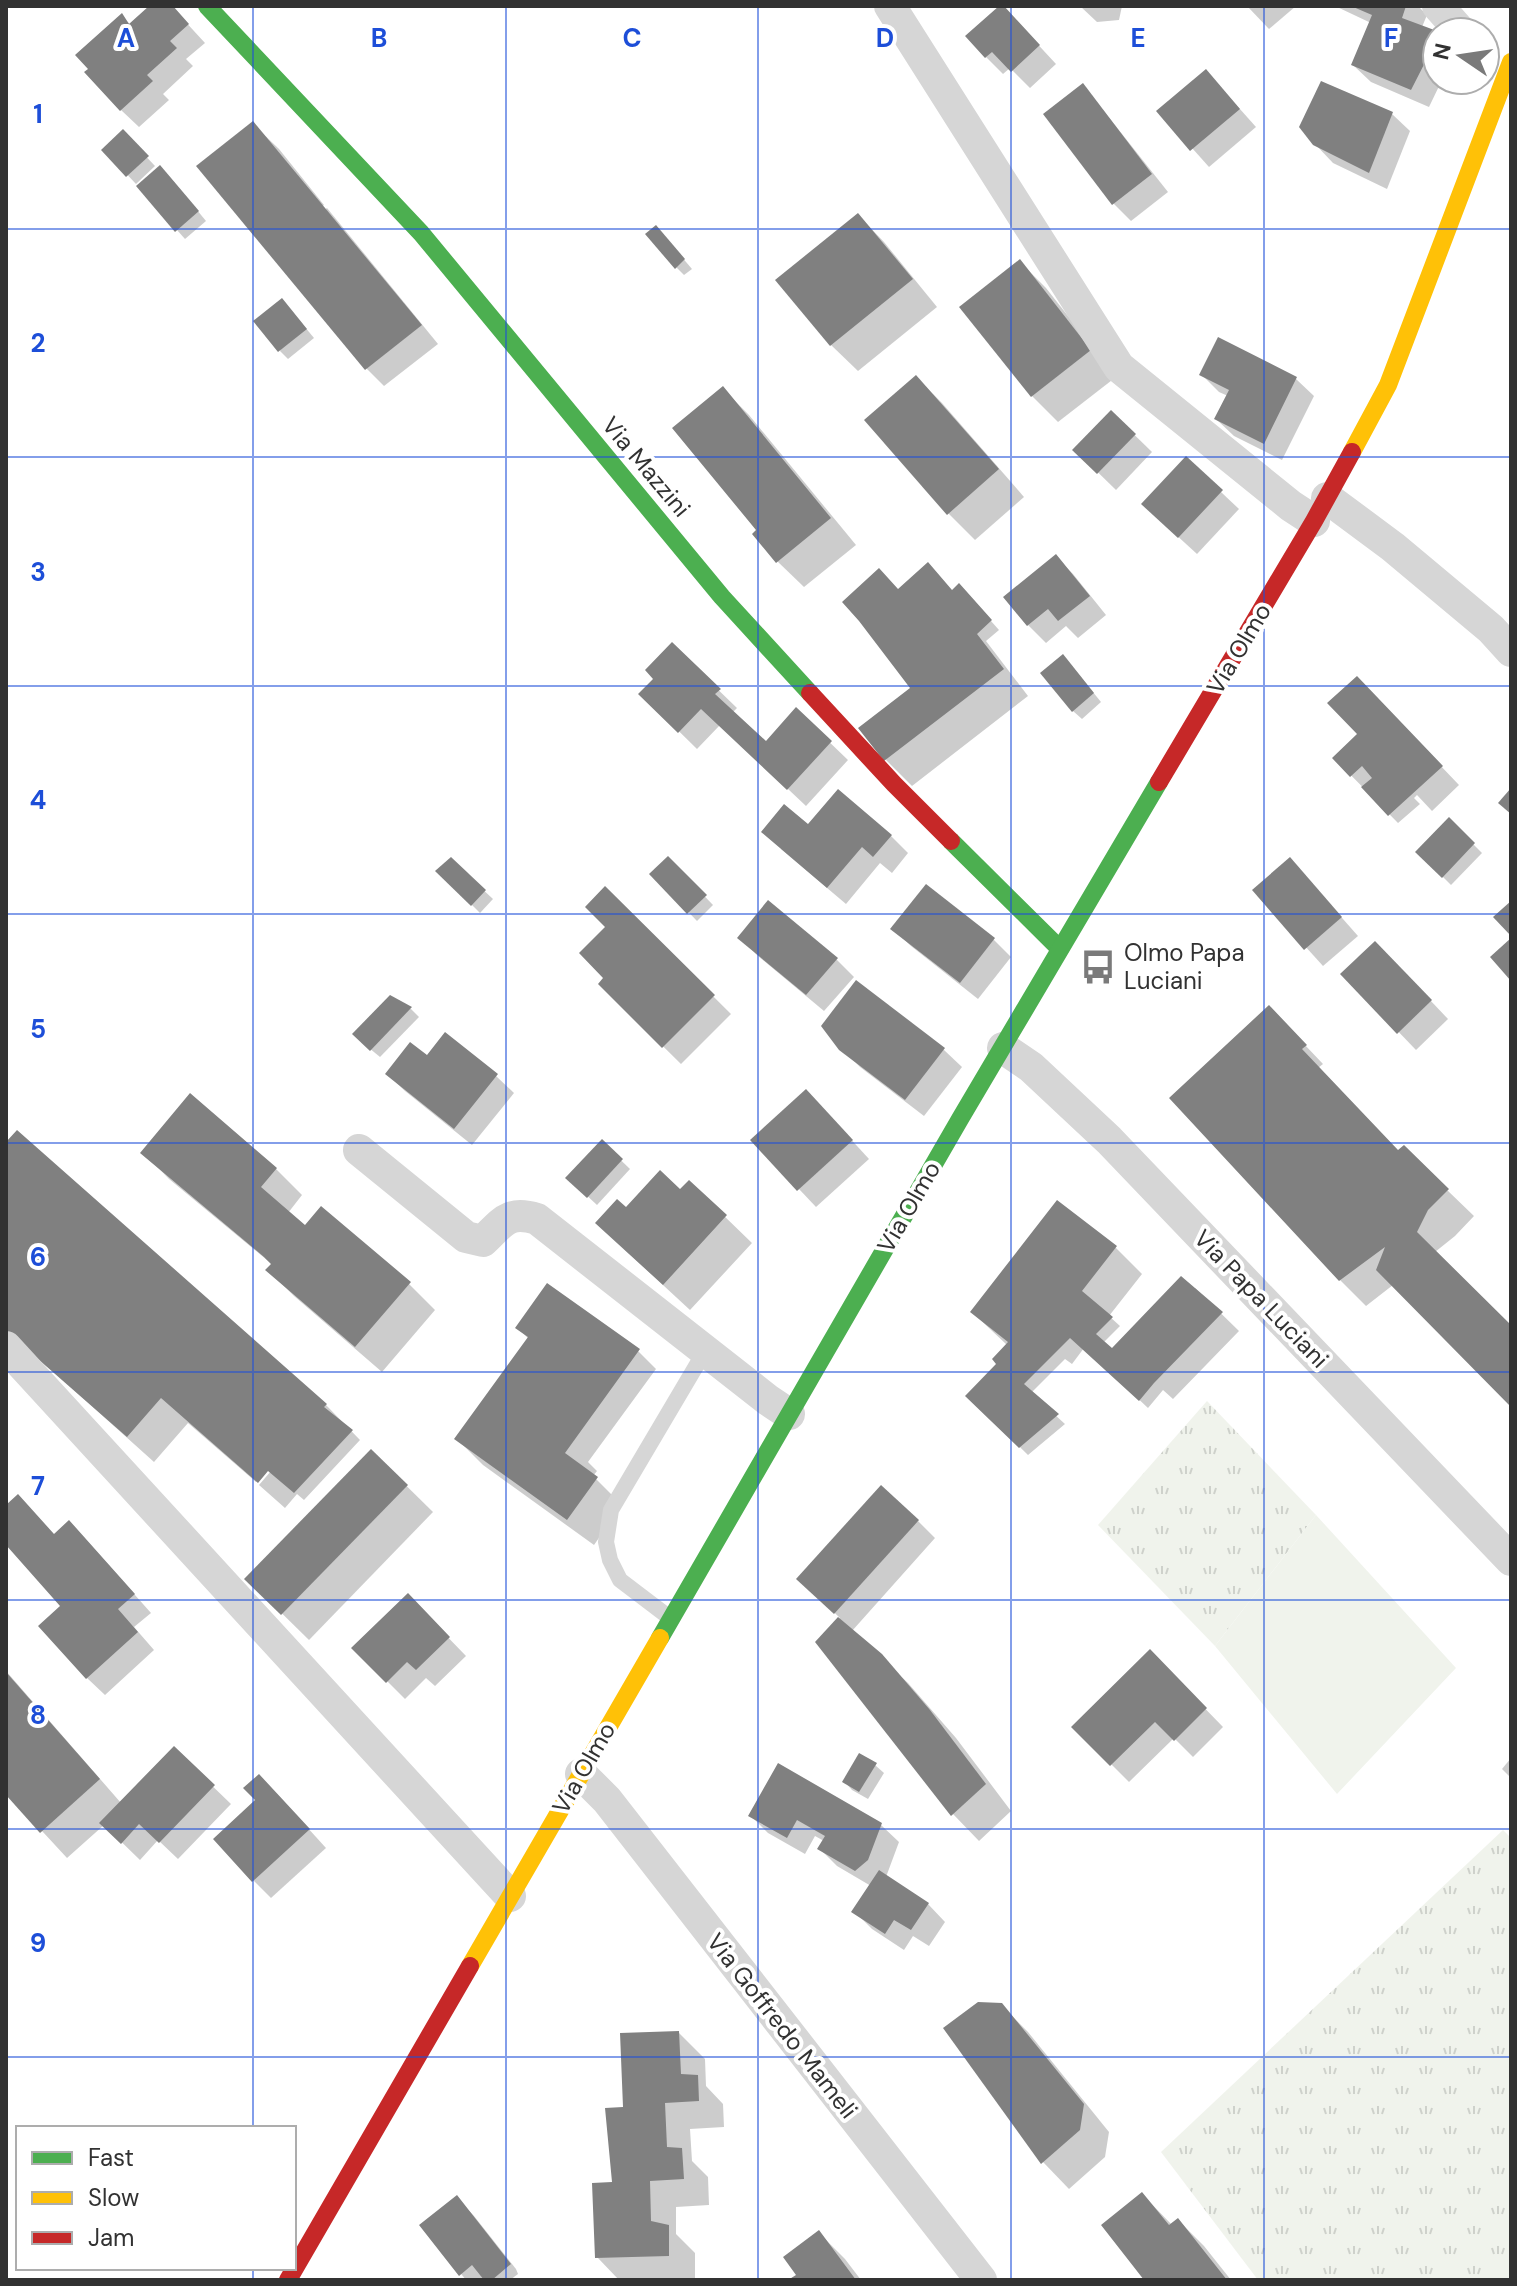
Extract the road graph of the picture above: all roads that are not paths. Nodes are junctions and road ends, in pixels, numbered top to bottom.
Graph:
1 (207, 6) edge
2 (890, 6) edge
3 (1490, 96) edge
4 (1320, 510) junction
5 (1511, 651) edge
6 (1060, 949) junction
7 (1003, 1048) junction
8 (359, 1150) dead end
9 (6, 1347) edge
10 (705, 1351) junction
11 (789, 1414) junction
12 (1511, 1560) edge
13 (671, 1619) junction
14 (581, 1774) junction
15 (510, 1896) junction
16 (296, 2266) edge
17 (981, 2280) edge

1 - 6 street, Via Mazzini
2 - 4 street
3 - 4 street, Via Olmo
4 - 5 street
4 - 6 street, Via Olmo
6 - 7 street, Via Olmo
7 - 11 street, Via Olmo
7 - 12 street, Via Papa Luciani
8 - 10 street
9 - 15 street
10 - 11 street
10 - 13 lane
11 - 13 street, Via Olmo
13 - 14 street, Via Olmo
14 - 15 street, Via Olmo
14 - 17 street, Via Goffredo Mameli
15 - 16 street, Via Olmo

